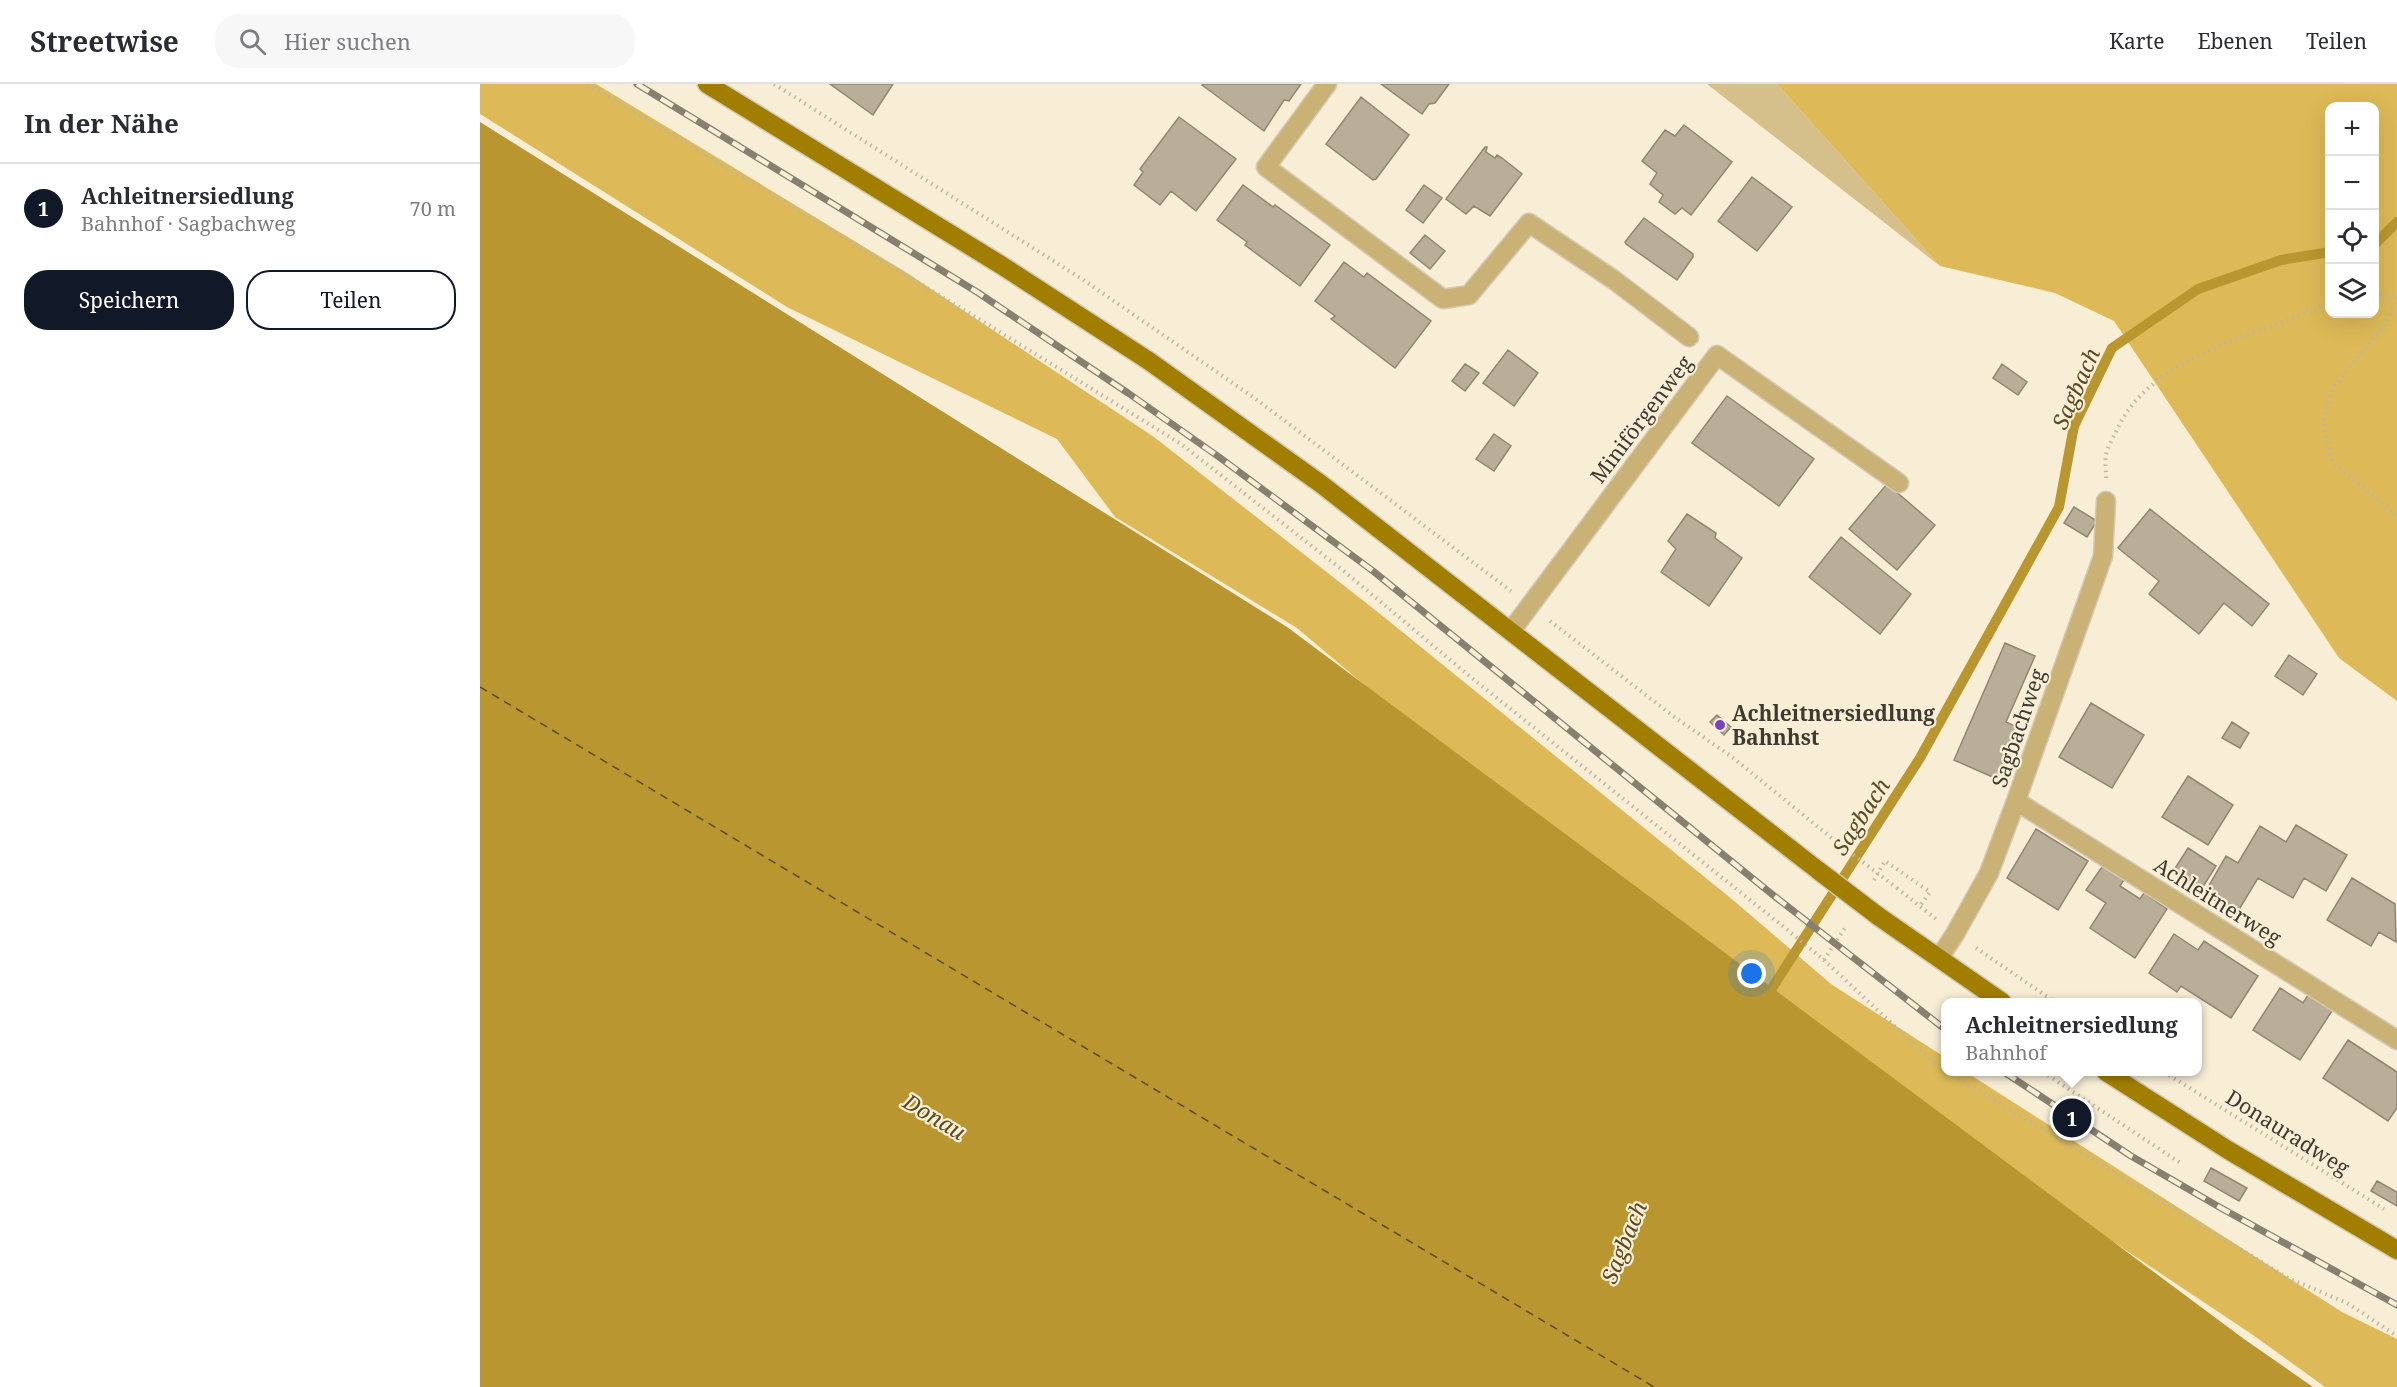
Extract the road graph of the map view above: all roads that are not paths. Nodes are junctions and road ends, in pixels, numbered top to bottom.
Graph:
1 (707, 84) edge
2 (1327, 84) edge
3 (1689, 337) dead end
4 (1899, 483) dead end
5 (2106, 501) road end
6 (1511, 631) junction
7 (2016, 801) junction
8 (1939, 958) junction
9 (1996, 998) edge
10 (2397, 1040) edge
11 (2114, 1076) edge
12 (2397, 1250) edge

1 - 6 main road
2 - 3 street
4 - 6 street, Miniförgenweg
5 - 7 street, Sagbachweg
6 - 8 main road, bridge
7 - 8 street, Sagbachweg
7 - 10 street, Achleitnerweg
8 - 9 main road
11 - 12 main road

